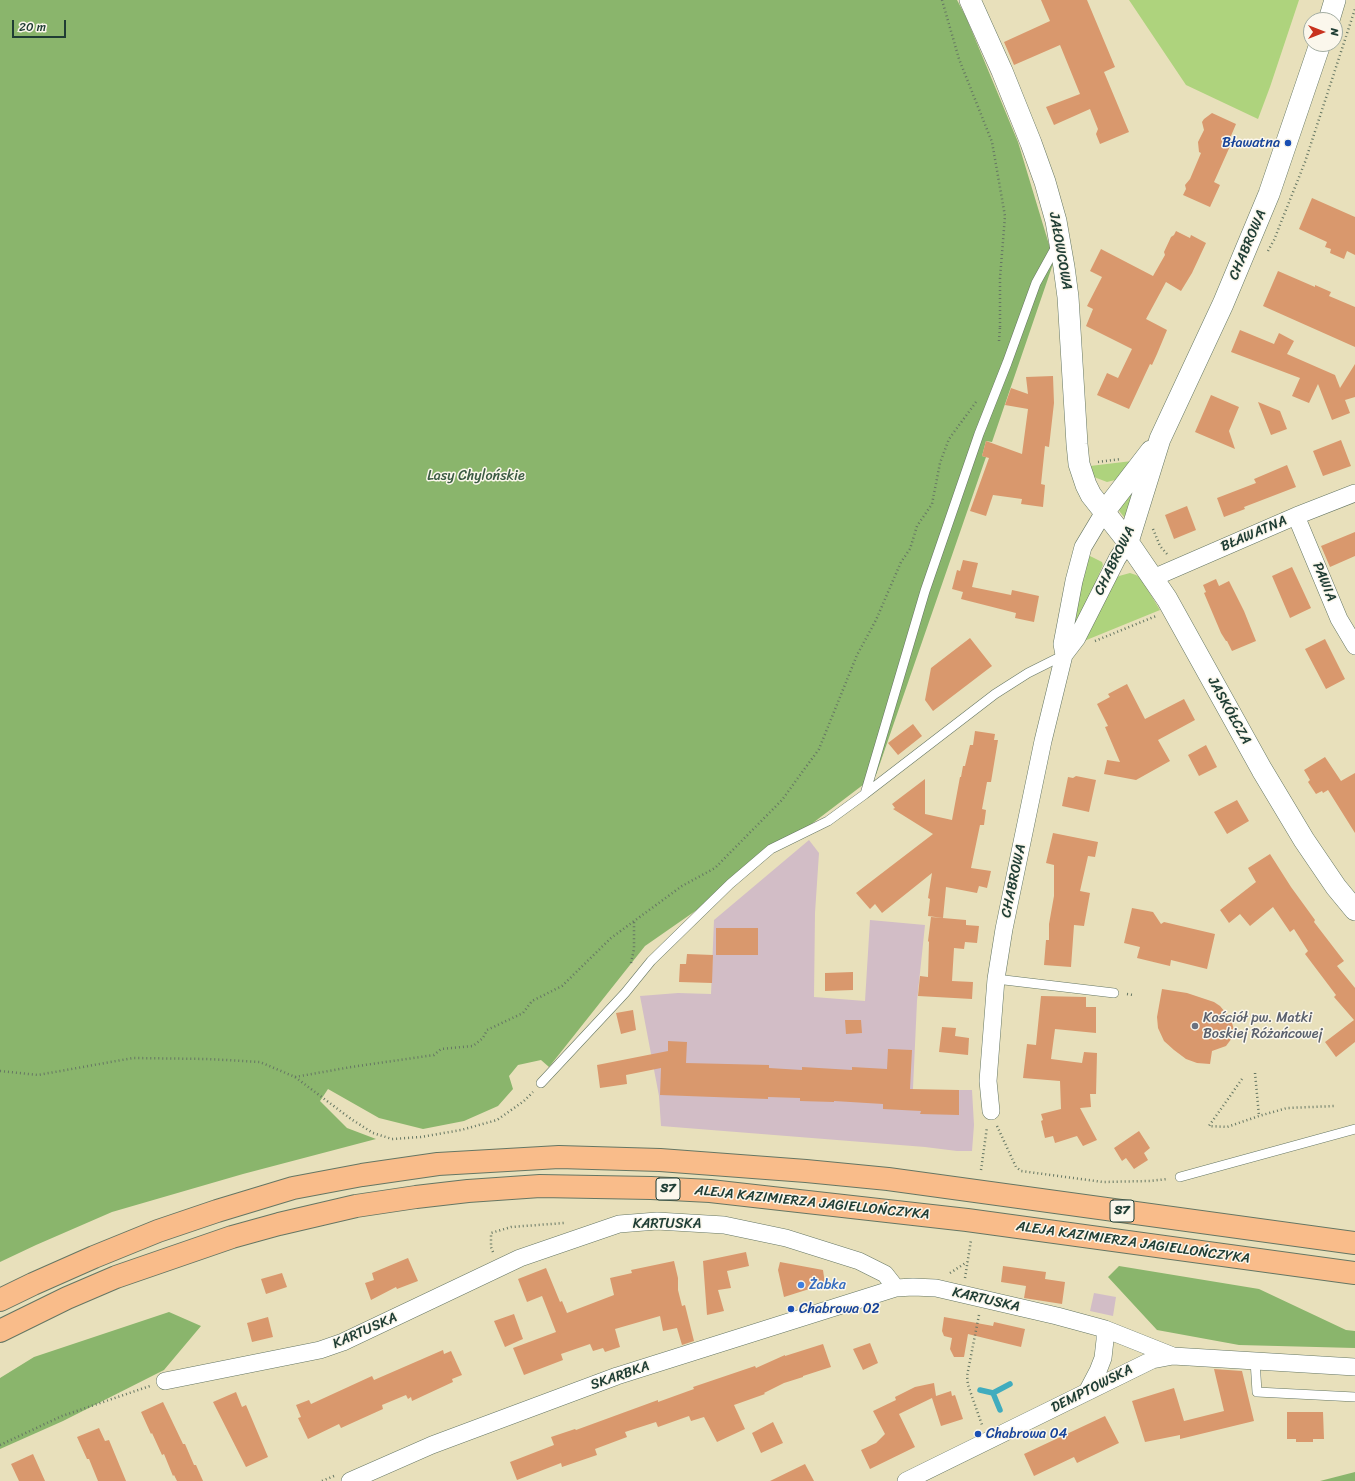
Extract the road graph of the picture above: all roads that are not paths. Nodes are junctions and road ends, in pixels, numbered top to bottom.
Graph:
1 (970, 0) edge
2 (1335, 0) edge
3 (1331, 12) edge
4 (1317, 52) edge
5 (1059, 241) junction
6 (1160, 439) junction
7 (1355, 493) edge
8 (1104, 512) junction
9 (1296, 516) junction
10 (1128, 542) junction
11 (1153, 578) junction
12 (1355, 646) edge
13 (1064, 655) junction
14 (865, 794) junction
15 (1355, 910) edge
16 (996, 979) junction
17 (1114, 993) dead end
18 (541, 1083) road end
19 (991, 1111) road end
20 (1355, 1129) edge
21 (1180, 1177) road end
22 (1355, 1243) edge
23 (1355, 1273) edge
24 (896, 1288) junction
25 (0, 1300) edge
26 (1105, 1329) junction
27 (0, 1331) edge
28 (1173, 1356) junction
29 (1255, 1360) junction
30 (1355, 1367) edge
31 (165, 1381) road end
32 (1088, 1390) junction
33 (1355, 1397) edge
34 (350, 1481) edge
35 (906, 1481) edge

1 - 5 street, JAŁOWCOWA
2 - 3 street
4 - 6 street, CHABROWA
5 - 8 street, JAŁOWCOWA
5 - 14 lane
6 - 8 street, CHABROWA
6 - 10 street, CHABROWA
7 - 9 street, BŁAWATNA
8 - 10 street, JASKÓŁCZA
8 - 13 street, CHABROWA
9 - 11 street, BŁAWATNA
9 - 12 street, PAWIA
10 - 11 street, JASKÓŁCZA
10 - 13 street, CHABROWA
11 - 15 street, JASKÓŁCZA
13 - 14 lane
13 - 16 street, CHABROWA
14 - 18 lane
16 - 17 lane
16 - 19 street, CHABROWA
20 - 21 lane
22 - 25 highway, ALEJA KAZIMIERZA JAGIELLOŃCZYKA / S7
23 - 27 highway, ALEJA KAZIMIERZA JAGIELLOŃCZYKA / S7
24 - 26 street, KARTUSKA
24 - 31 street, KARTUSKA
24 - 34 street, SKARBKA
26 - 28 street, KARTUSKA
26 - 32 street
28 - 29 street, KARTUSKA
28 - 32 street, DEMPTOWSKA
29 - 30 street, KARTUSKA
29 - 33 lane
32 - 35 street, DEMPTOWSKA

